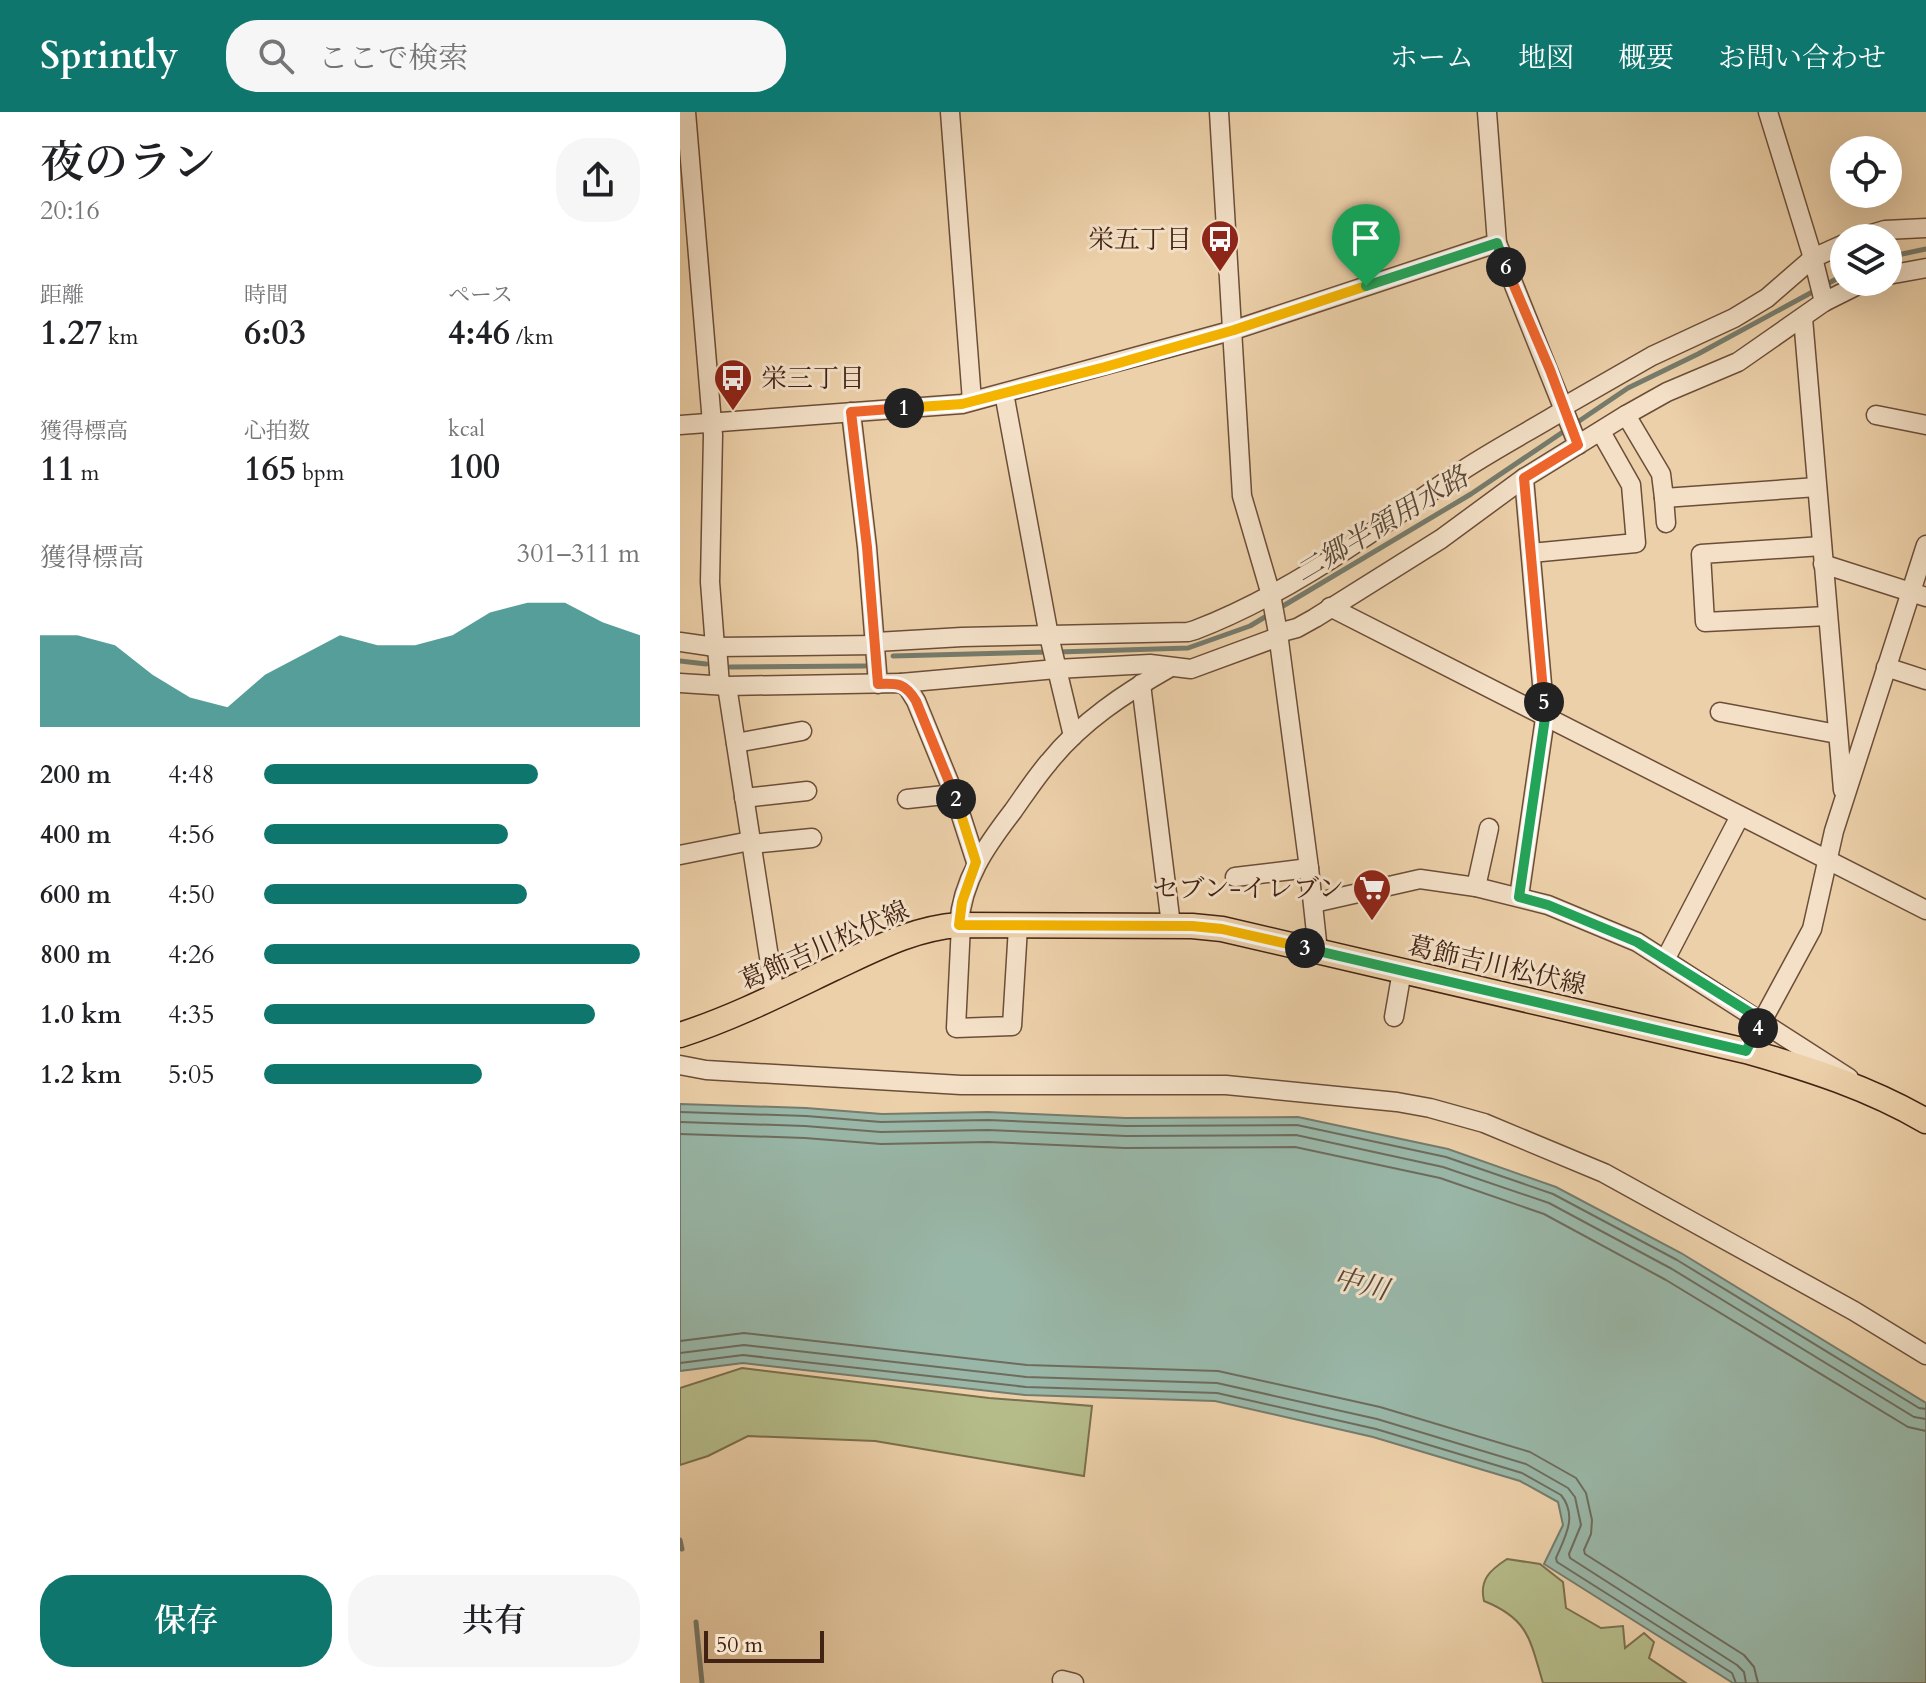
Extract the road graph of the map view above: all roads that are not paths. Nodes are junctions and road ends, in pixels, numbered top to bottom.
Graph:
1 (686, 112) edge
2 (950, 112) edge
3 (1219, 112) edge
4 (1487, 112) edge
5 (1768, 112) edge
6 (1926, 228) edge
7 (1902, 229) edge
8 (1497, 243) junction
9 (1830, 250) edge
10 (1813, 258) junction
11 (1926, 268) edge
12 (1902, 272) edge
13 (1836, 296) edge
14 (1824, 302) junction
15 (1803, 318) junction
16 (1234, 330) junction
17 (1004, 393) junction
18 (972, 401) junction
19 (1564, 410) junction
20 (851, 412) junction
21 (1626, 415) junction
22 (1876, 415) dead end
23 (711, 422) junction
24 (680, 425) edge
25 (1926, 425) edge
26 (1601, 432) junction
27 (1578, 445) junction
28 (1524, 478) junction
29 (1817, 487) junction
30 (1664, 498) junction
31 (1666, 523) dead end
32 (1926, 545) edge
33 (1531, 553) junction
34 (1822, 555) junction
35 (1918, 594) edge
36 (1271, 595) junction
37 (1330, 607) junction
38 (1827, 616) junction
39 (1278, 635) junction
40 (1049, 636) junction
41 (680, 642) edge
42 (876, 643) junction
43 (716, 647) junction
44 (1886, 667) junction
45 (1169, 668) junction
46 (1056, 669) junction
47 (1926, 680) edge
48 (680, 683) edge
49 (901, 683) junction
50 (878, 684) junction
51 (1141, 684) junction
52 (723, 685) junction
53 (1720, 712) dead end
54 (1545, 718) junction
55 (802, 731) dead end
56 (1837, 734) junction
57 (1073, 736) junction
58 (736, 743) junction
59 (807, 791) dead end
60 (954, 794) junction
61 (1844, 797) junction
62 (744, 798) junction
63 (907, 799) dead end
64 (1740, 816) junction
65 (1489, 828) dead end
66 (812, 838) dead end
67 (751, 843) junction
68 (680, 855) edge
69 (1827, 860) junction
70 (976, 862) junction
71 (1309, 868) junction
72 (1235, 877) dead end
73 (1476, 887) junction
74 (1519, 897) junction
75 (1314, 903) junction
76 (1926, 910) edge
77 (960, 925) junction
78 (1171, 925) junction
79 (1018, 927) junction
80 (1318, 951) junction
81 (1665, 960) junction
82 (1402, 971) junction
83 (775, 996) junction
84 (1394, 1017) dead end
85 (1762, 1020) junction
86 (680, 1035) edge
87 (1746, 1051) junction
88 (680, 1065) edge
89 (1868, 1090) junction
90 (1926, 1121) edge
91 (1926, 1355) edge

1 - 23 street
2 - 18 street
3 - 16 street
4 - 8 street
5 - 10 street
6 - 7 street
8 - 16 street
8 - 19 street
9 - 10 street
10 - 14 street
10 - 19 street
11 - 12 street
13 - 14 street
14 - 15 street
15 - 21 street
15 - 29 street
16 - 17 street
16 - 36 street
17 - 18 street
17 - 40 street
18 - 20 street
19 - 27 street
19 - 36 street
20 - 23 street
20 - 42 street
21 - 26 street
21 - 30 street
22 - 25 street
23 - 24 street
23 - 43 street
26 - 27 street
26 - 33 street
27 - 28 street
28 - 33 street
28 - 37 street
29 - 30 street
29 - 34 street
30 - 31 street
32 - 35 street
33 - 54 street
34 - 35 street
34 - 38 street
34 - 38 street
35 - 44 street
36 - 39 street
36 - 40 street
37 - 39 street
37 - 54 street
38 - 56 street
39 - 45 street
39 - 71 street
40 - 42 street
40 - 46 street
41 - 43 street
42 - 43 street
42 - 50 street
43 - 52 street
44 - 47 street
44 - 61 street
45 - 46 street
45 - 51 street
46 - 49 street
46 - 57 street
48 - 52 street
49 - 50 street
49 - 60 street
50 - 52 street
51 - 57 street
51 - 78 street
52 - 58 street
53 - 56 street
54 - 64 street
54 - 74 street
55 - 58 street
56 - 61 street
57 - 70 street
58 - 62 street
59 - 62 street
60 - 63 street
60 - 70 street
61 - 69 street
62 - 67 street
64 - 69 street
64 - 81 street
65 - 73 street
66 - 67 street
67 - 68 street
67 - 83 street
69 - 76 street
69 - 85 street
70 - 77 street
71 - 72 street
71 - 75 street
73 - 74 street
73 - 75 street
74 - 81 street
75 - 80 street
77 - 79 main road, 葛飾吉川松伏線
77 - 79 street
77 - 83 main road, 葛飾吉川松伏線
78 - 79 main road, 葛飾吉川松伏線
78 - 80 main road, 葛飾吉川松伏線
80 - 82 main road, 葛飾吉川松伏線
81 - 85 street
82 - 84 street
82 - 87 main road, 葛飾吉川松伏線
83 - 86 main road, 葛飾吉川松伏線
85 - 87 street
85 - 89 street
87 - 89 main road, 葛飾吉川松伏線
88 - 91 street
89 - 90 main road, 葛飾吉川松伏線

